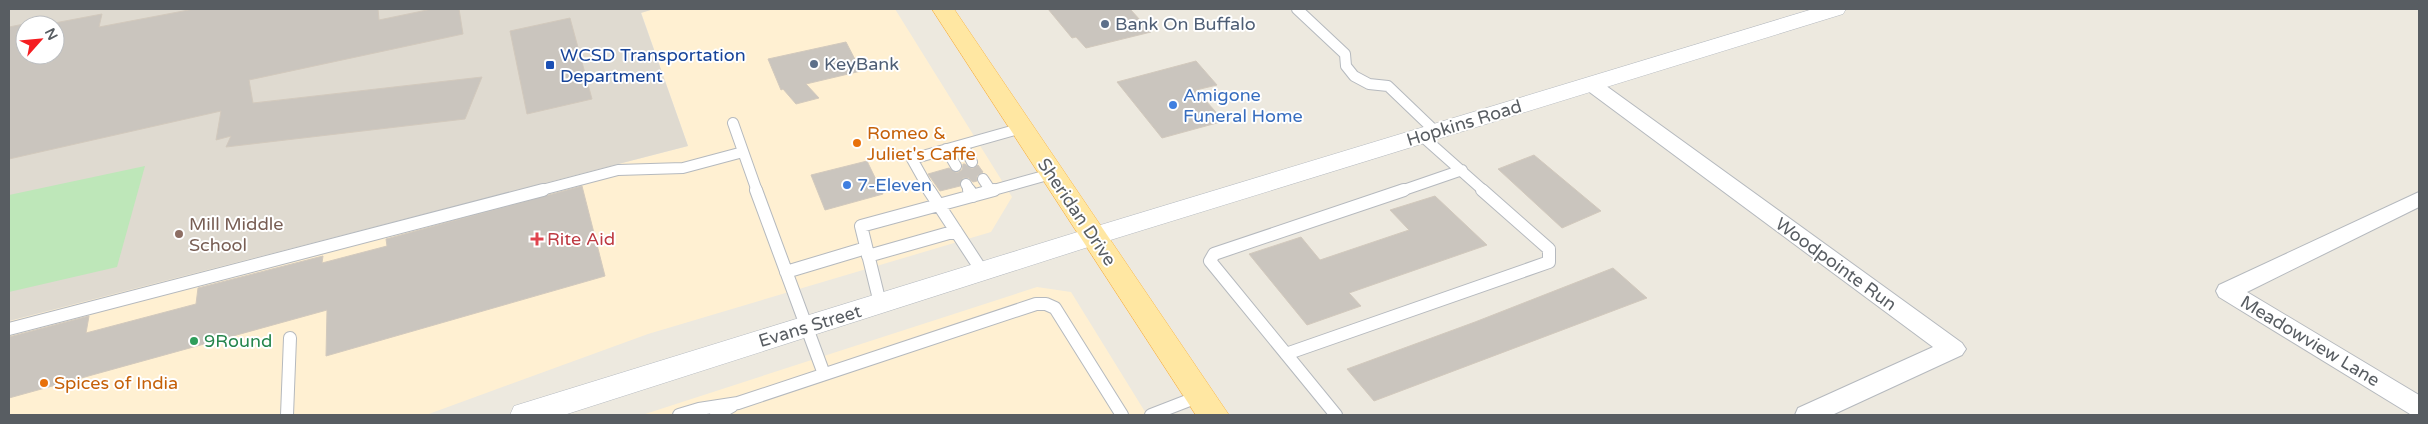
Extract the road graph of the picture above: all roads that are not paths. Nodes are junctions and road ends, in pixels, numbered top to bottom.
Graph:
1 (943, 9) edge
2 (1835, 9) edge
3 (1296, 10) edge
4 (1591, 84) junction
5 (733, 123) dead end
6 (1022, 128) junction
7 (1429, 134) junction
8 (963, 145) junction
9 (946, 149) junction
10 (743, 152) junction
11 (972, 162) dead end
12 (956, 166) dead end
13 (1462, 170) junction
14 (1051, 174) junction
15 (984, 180) dead end
16 (966, 184) dead end
17 (991, 191) junction
18 (973, 196) junction
19 (2419, 199) edge
20 (938, 205) junction
21 (956, 231) junction
22 (1094, 236) junction
23 (867, 252) junction
24 (982, 271) junction
25 (786, 272) junction
26 (880, 304) junction
27 (805, 327) junction
28 (9, 329) edge
29 (290, 338) dead end
30 (1286, 354) junction
31 (824, 374) junction
32 (738, 403) junction
33 (1207, 406) edge
34 (2419, 407) edge
35 (288, 415) edge
36 (526, 415) edge
37 (679, 415) edge
38 (716, 415) edge
39 (1122, 415) edge
40 (1151, 415) edge
41 (1336, 415) edge
42 (1808, 415) edge

1 - 6 main road, Sheridan Drive
2 - 4 street, Hopkins Road
3 - 7 lane
4 - 7 street, Hopkins Road
4 - 42 street, Woodpointe Run
5 - 10 lane
6 - 8 lane
6 - 14 main road, Sheridan Drive
7 - 13 lane
7 - 22 street, Hopkins Road
8 - 9 lane
8 - 11 lane
9 - 12 lane
9 - 20 lane
10 - 25 lane
10 - 28 lane
13 - 30 lane
13 - 30 lane
14 - 17 lane
14 - 22 main road, Sheridan Drive
15 - 17 lane
16 - 18 lane
17 - 18 lane
18 - 20 lane
19 - 34 street, Meadowview Lane
20 - 21 lane
20 - 23 lane
21 - 23 lane
21 - 24 lane
22 - 24 street, Evans Street
22 - 33 main road, Sheridan Drive
23 - 25 lane
23 - 26 lane
24 - 26 street, Evans Street
25 - 27 lane
26 - 27 street, Evans Street
27 - 31 lane
27 - 36 street, Evans Street
29 - 35 lane
30 - 41 lane
31 - 32 lane
31 - 39 lane
32 - 37 lane
32 - 38 lane
33 - 40 lane

